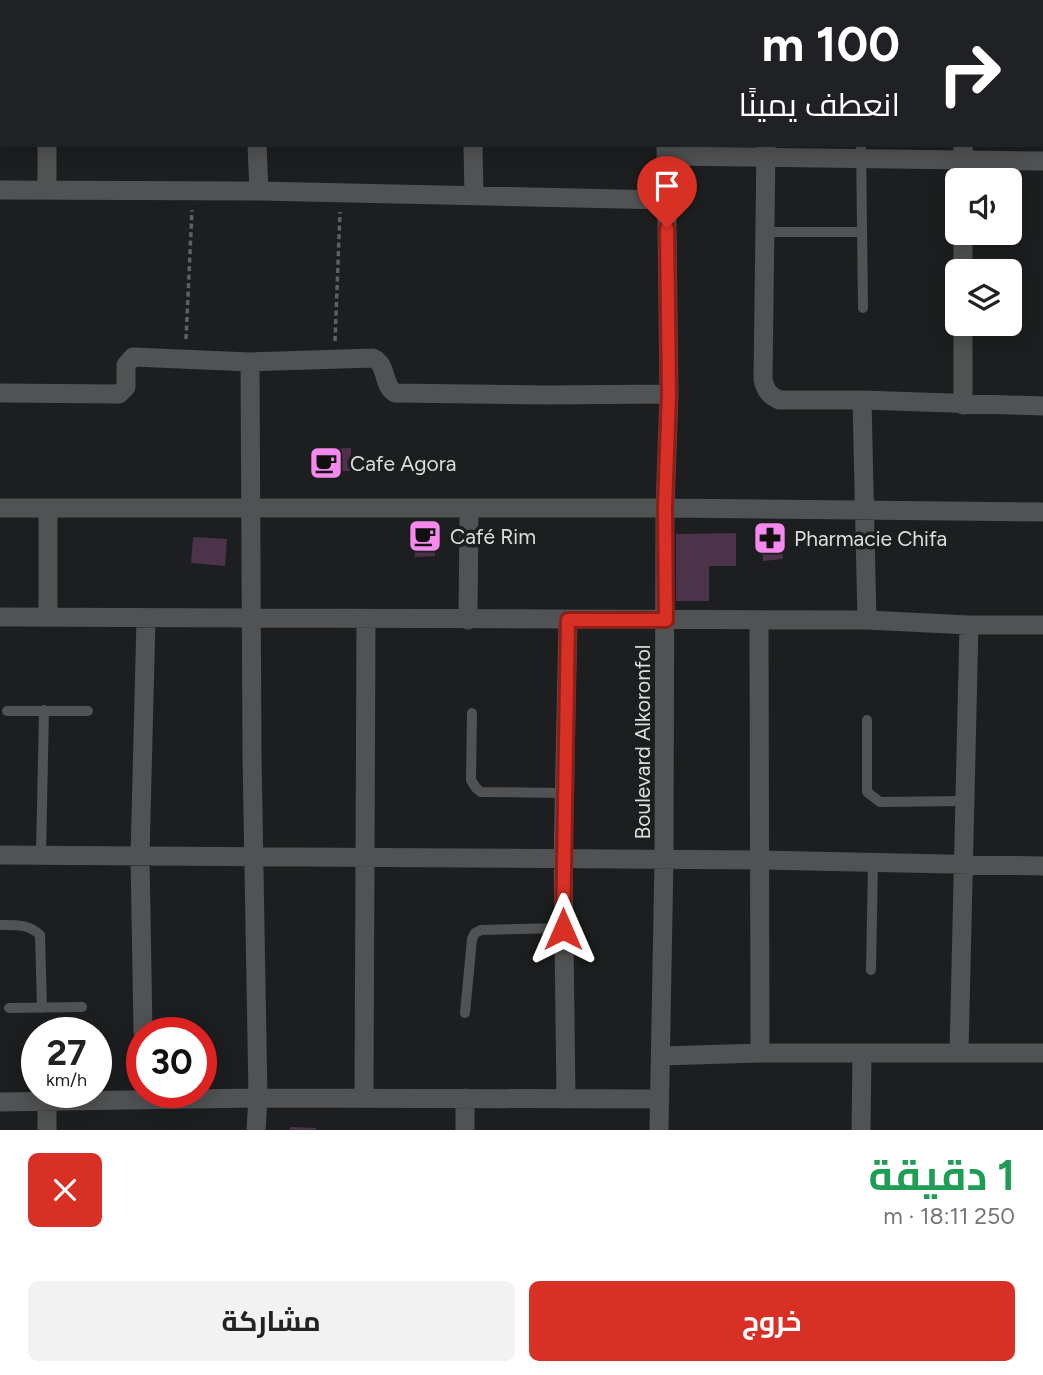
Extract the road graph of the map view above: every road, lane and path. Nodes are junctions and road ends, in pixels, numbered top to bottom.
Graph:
1 (47, 147) edge
2 (257, 147) edge
3 (473, 147) edge
4 (667, 151) edge
5 (766, 152) edge
6 (860, 152) edge
7 (1043, 161) edge
8 (963, 162) edge
9 (0, 190) edge
10 (47, 190) junction
11 (193, 191) junction
12 (259, 191) junction
13 (341, 193) junction
14 (474, 196) junction
15 (666, 200) junction
16 (765, 232) junction
17 (862, 232) junction
18 (863, 308) dead end
19 (963, 336) edge
20 (185, 359) junction
21 (334, 359) junction
22 (250, 362) junction
23 (0, 393) edge
24 (669, 394) junction
25 (862, 400) junction
26 (963, 405) junction
27 (1043, 406) edge
28 (250, 507) junction
29 (0, 508) edge
30 (48, 508) junction
31 (469, 508) junction
32 (665, 508) junction
33 (864, 510) junction
34 (1043, 512) edge
35 (0, 617) edge
36 (48, 617) junction
37 (146, 619) junction
38 (251, 619) junction
39 (366, 619) junction
40 (468, 620) junction
41 (568, 620) junction
42 (666, 620) junction
43 (759, 620) junction
44 (867, 620) junction
45 (969, 625) junction
46 (1043, 625) edge
47 (7, 710) dead end
48 (44, 710) junction
49 (88, 711) dead end
50 (472, 713) dead end
51 (867, 720) dead end
52 (564, 793) junction
53 (964, 801) junction
54 (0, 855) edge
55 (41, 855) junction
56 (140, 856) junction
57 (254, 856) junction
58 (364, 858) junction
59 (563, 859) junction
60 (664, 859) junction
61 (761, 860) junction
62 (873, 863) junction
63 (963, 865) junction
64 (1043, 866) edge
65 (0, 925) edge
66 (563, 929) junction
67 (871, 970) dead end
68 (82, 1007) dead end
69 (9, 1008) dead end
70 (42, 1008) junction
71 (466, 1013) dead end
72 (143, 1017) edge
73 (760, 1053) junction
74 (862, 1053) junction
75 (959, 1053) junction
76 (1043, 1053) edge
77 (662, 1056) junction
78 (217, 1097) edge
79 (258, 1098) junction
80 (364, 1098) junction
81 (465, 1098) junction
82 (566, 1098) junction
83 (660, 1099) junction
84 (0, 1102) edge
85 (21, 1102) edge
86 (47, 1108) edge
87 (47, 1130) edge
88 (256, 1130) edge
89 (465, 1130) edge
90 (659, 1130) edge
91 (861, 1130) edge

1 - 10 street
2 - 12 street
3 - 14 street
4 - 5 street
4 - 15 street, Boulevard Alkoronfol
5 - 6 street
5 - 16 street
6 - 8 street
6 - 17 lane
7 - 8 street
9 - 10 street
10 - 11 street
11 - 12 street
11 - 20 path
12 - 13 street
13 - 14 street
13 - 21 path
14 - 15 street
15 - 24 street, Boulevard Alkoronfol
16 - 17 lane
16 - 25 street
17 - 18 lane
19 - 26 street
20 - 22 street
20 - 23 street
21 - 22 street
21 - 24 street
22 - 28 street
24 - 32 street, Boulevard Alkoronfol
25 - 26 street
25 - 33 street
26 - 27 street
28 - 30 street
28 - 31 street
28 - 38 street
29 - 30 street
30 - 36 street
31 - 32 street
31 - 40 street
32 - 33 street
32 - 42 street, Boulevard Alkoronfol
33 - 34 street
33 - 44 street
35 - 36 street
36 - 37 street
37 - 38 street
37 - 56 street
38 - 39 street
38 - 57 street
39 - 40 street
39 - 58 street
40 - 41 street
41 - 42 street
41 - 52 street
42 - 43 street
42 - 60 street, Boulevard Alkoronfol
43 - 44 street
43 - 61 street
44 - 45 street
45 - 46 street
45 - 53 street
47 - 48 lane
48 - 49 lane
48 - 55 lane
50 - 52 lane
51 - 53 lane
52 - 59 street
53 - 63 street
54 - 55 street
55 - 56 street
56 - 57 street
56 - 72 street
57 - 58 street
57 - 79 street
58 - 59 street
58 - 80 street
59 - 60 street
59 - 66 street
60 - 61 street
60 - 77 street, Boulevard Alkoronfol
61 - 62 street
61 - 73 street
62 - 63 street
62 - 67 lane
63 - 64 street
63 - 75 street
65 - 70 lane
66 - 71 lane
66 - 82 street
68 - 70 lane
69 - 70 lane
73 - 74 street
73 - 77 street
74 - 75 street
74 - 91 street
75 - 76 street
77 - 83 street, Boulevard Alkoronfol
78 - 79 street
79 - 80 street
79 - 88 street
80 - 81 street
81 - 82 street
81 - 89 street
82 - 83 street
83 - 90 street, Boulevard Alkoronfol
84 - 85 street
86 - 87 street

